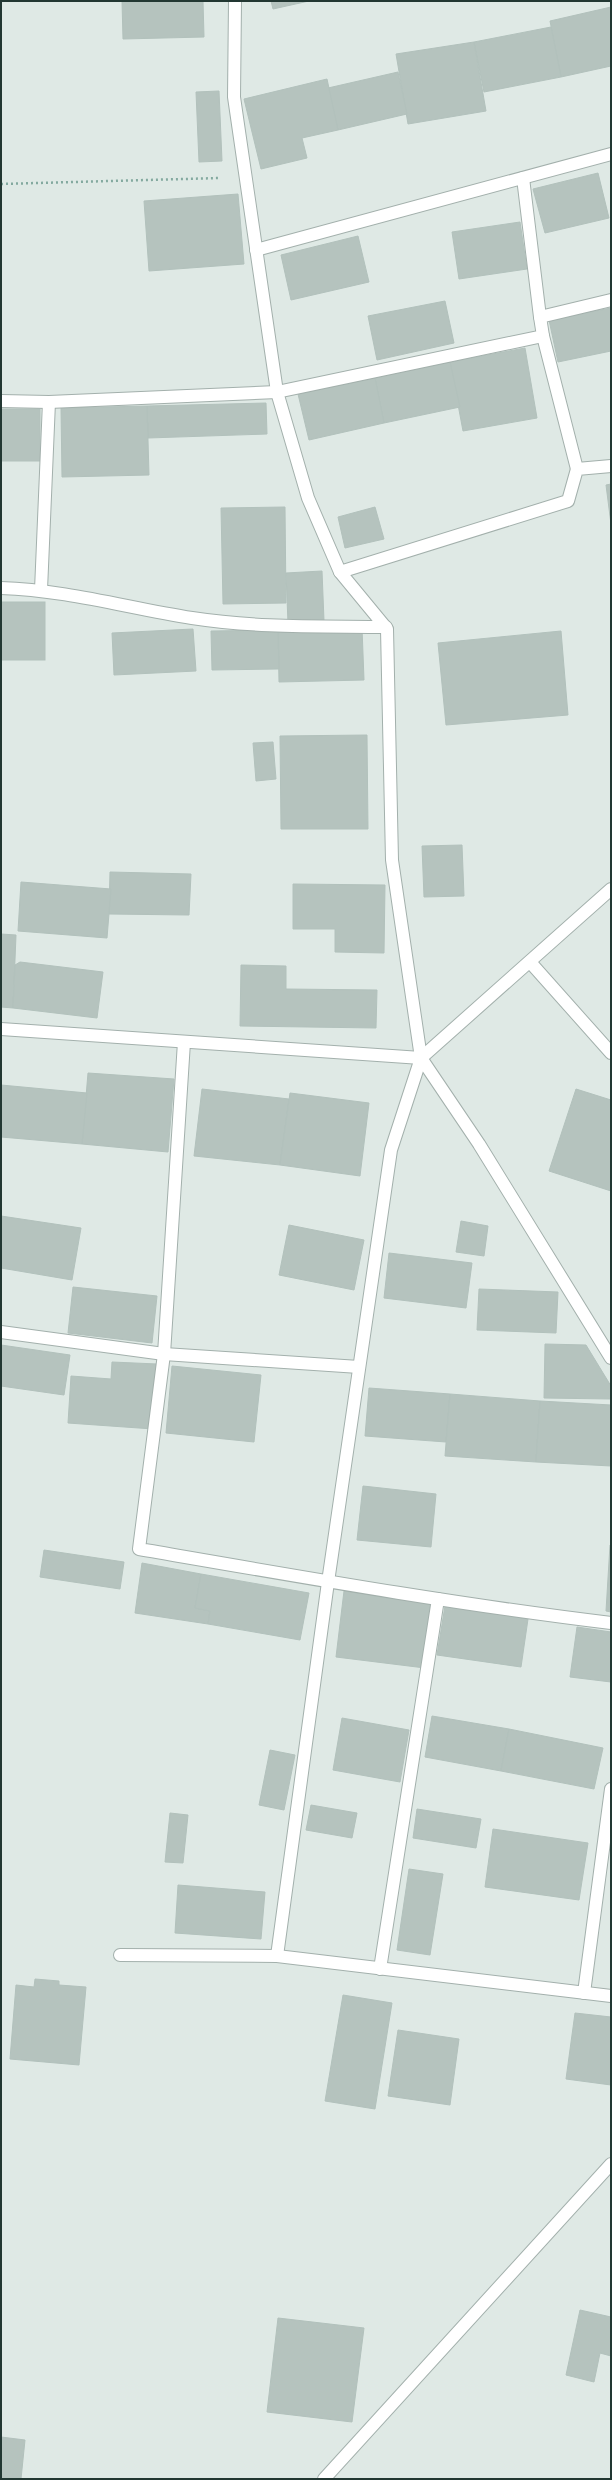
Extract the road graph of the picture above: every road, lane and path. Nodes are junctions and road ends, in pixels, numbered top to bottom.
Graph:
1 (235, 1) edge
2 (611, 154) edge
3 (247, 177) junction
4 (523, 178) junction
5 (1, 184) edge
6 (256, 250) junction
7 (611, 300) edge
8 (540, 317) junction
9 (543, 336) junction
10 (277, 392) junction
11 (1, 401) edge
12 (49, 402) junction
13 (611, 466) edge
14 (577, 470) junction
15 (340, 572) junction
16 (1, 588) edge
17 (42, 590) junction
18 (386, 627) junction
19 (611, 889) edge
20 (530, 962) junction
21 (1, 1029) edge
22 (184, 1042) junction
23 (611, 1053) edge
24 (421, 1058) junction
25 (1, 1332) edge
26 (164, 1354) junction
27 (611, 1358) edge
28 (359, 1367) junction
29 (328, 1582) junction
30 (438, 1599) junction
31 (611, 1623) edge
32 (611, 1789) edge
33 (120, 1955) dead end
34 (278, 1956) junction
35 (380, 1968) junction
36 (584, 1993) junction
37 (611, 1996) edge
38 (611, 2164) edge
39 (324, 2479) edge

1 - 3 street
2 - 4 street
3 - 5 path
3 - 6 street
4 - 6 street
4 - 8 street
6 - 10 street
7 - 8 street
8 - 9 street
9 - 10 street
9 - 14 street
10 - 12 street
10 - 15 street
11 - 12 street
12 - 17 street
13 - 14 street
14 - 15 street
15 - 18 street
16 - 17 street
17 - 18 street
18 - 24 street
19 - 20 street
20 - 23 street
20 - 24 street
21 - 22 street
22 - 24 street
22 - 26 street
24 - 27 street
24 - 28 street
25 - 26 street
26 - 28 street
26 - 29 street
28 - 29 street
29 - 30 street
29 - 34 street
30 - 31 street
30 - 35 street
32 - 36 street
33 - 34 street
34 - 35 street
35 - 36 street
36 - 37 street
38 - 39 street

